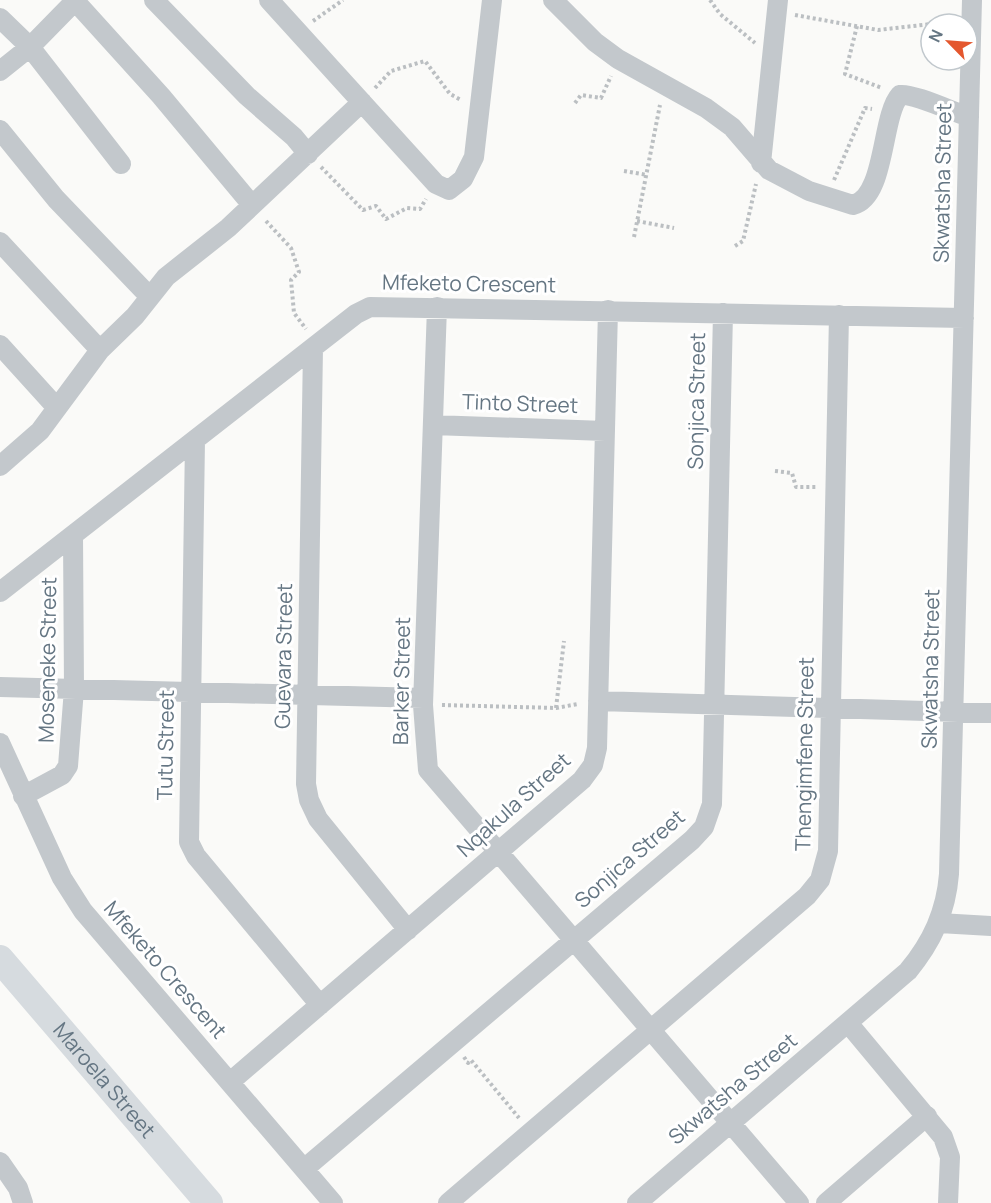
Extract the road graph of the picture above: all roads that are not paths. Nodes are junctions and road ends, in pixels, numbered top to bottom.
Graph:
1 (154, 0) edge
2 (269, 0) edge
3 (492, 0) edge
4 (553, 0) edge
5 (972, 0) edge
6 (75, 1) edge
7 (777, 6) edge
8 (0, 18) edge
9 (30, 47) junction
10 (0, 71) edge
11 (362, 102) junction
12 (969, 117) junction
13 (0, 130) edge
14 (308, 154) junction
15 (760, 163) junction
16 (121, 164) dead end
17 (252, 205) junction
18 (0, 242) edge
19 (150, 297) junction
20 (437, 307) junction
21 (608, 310) junction
22 (723, 313) junction
23 (839, 315) junction
24 (964, 318) junction
25 (0, 345) edge
26 (315, 346) junction
27 (100, 350) junction
28 (57, 408) junction
29 (433, 424) junction
30 (605, 431) junction
31 (195, 440) junction
32 (0, 466) edge
33 (73, 535) junction
34 (0, 592) edge
35 (0, 687) edge
36 (74, 689) junction
37 (191, 692) junction
38 (307, 695) junction
39 (423, 701) junction
40 (598, 701) junction
41 (713, 705) junction
42 (831, 708) junction
43 (954, 712) junction
44 (991, 713) edge
45 (0, 743) edge
46 (23, 796) junction
47 (497, 852) junction
48 (939, 923) junction
49 (991, 926) edge
50 (408, 930) junction
51 (573, 941) junction
52 (0, 958) edge
53 (320, 1005) junction
54 (848, 1023) junction
55 (650, 1030) junction
56 (230, 1082) junction
57 (927, 1116) junction
58 (730, 1123) junction
59 (0, 1162) edge
60 (304, 1169) junction
61 (23, 1203) edge
62 (208, 1203) edge
63 (333, 1203) edge
64 (448, 1203) edge
65 (637, 1203) edge
66 (799, 1203) edge
67 (826, 1203) edge
68 (948, 1203) edge

1 - 14 street
2 - 11 street
3 - 11 street
4 - 15 street
5 - 12 street, Skwatsha Street
6 - 9 street
6 - 17 street
7 - 15 street
8 - 9 street
9 - 10 street
9 - 16 street
11 - 14 street
12 - 15 street
12 - 24 street, Skwatsha Street
13 - 19 street
14 - 17 street
17 - 19 street
18 - 27 street
19 - 27 street
20 - 21 street, Mfeketo Crescent
20 - 26 street, Mfeketo Crescent
20 - 29 street, Barker Street
21 - 22 street, Mfeketo Crescent
21 - 30 street, Nqakula Street
22 - 23 street, Mfeketo Crescent
22 - 41 street, Sonjica Street
23 - 24 street, Mfeketo Crescent
23 - 42 street, Thengimfene Street
24 - 43 street, Skwatsha Street
25 - 28 street
26 - 31 street, Mfeketo Crescent
26 - 38 street, Guevara Street
27 - 28 street
28 - 32 street
29 - 30 street, Tinto Street
29 - 39 street, Barker Street
30 - 40 street, Nqakula Street
31 - 33 street, Mfeketo Crescent
31 - 37 street, Tutu Street
33 - 34 street, Mfeketo Crescent
33 - 36 street, Moseneke Street
35 - 36 street
36 - 37 street
36 - 46 street, Moseneke Street
37 - 38 street
37 - 53 street, Tutu Street
38 - 39 street
38 - 50 street, Guevara Street
39 - 47 street, Barker Street
40 - 41 street
40 - 47 street, Nqakula Street
41 - 42 street
41 - 51 street, Sonjica Street
42 - 43 street
42 - 55 street, Thengimfene Street
43 - 44 street
43 - 48 street, Skwatsha Street
45 - 46 street, Mfeketo Crescent
46 - 56 street, Mfeketo Crescent
47 - 50 street, Nqakula Street
47 - 51 street, Barker Street
48 - 49 street
48 - 54 street, Skwatsha Street
50 - 53 street, Nqakula Street
51 - 55 street, Barker Street
51 - 60 street, Sonjica Street
52 - 62 street, Maroela Street
53 - 56 street, Nqakula Street
54 - 57 street
54 - 58 street, Skwatsha Street
55 - 58 street, Barker Street
55 - 64 street, Thengimfene Street
56 - 60 street, Mfeketo Crescent
57 - 67 street
57 - 68 street
58 - 65 street, Skwatsha Street
58 - 66 street, Barker Street
59 - 61 street
60 - 63 street, Mfeketo Crescent

